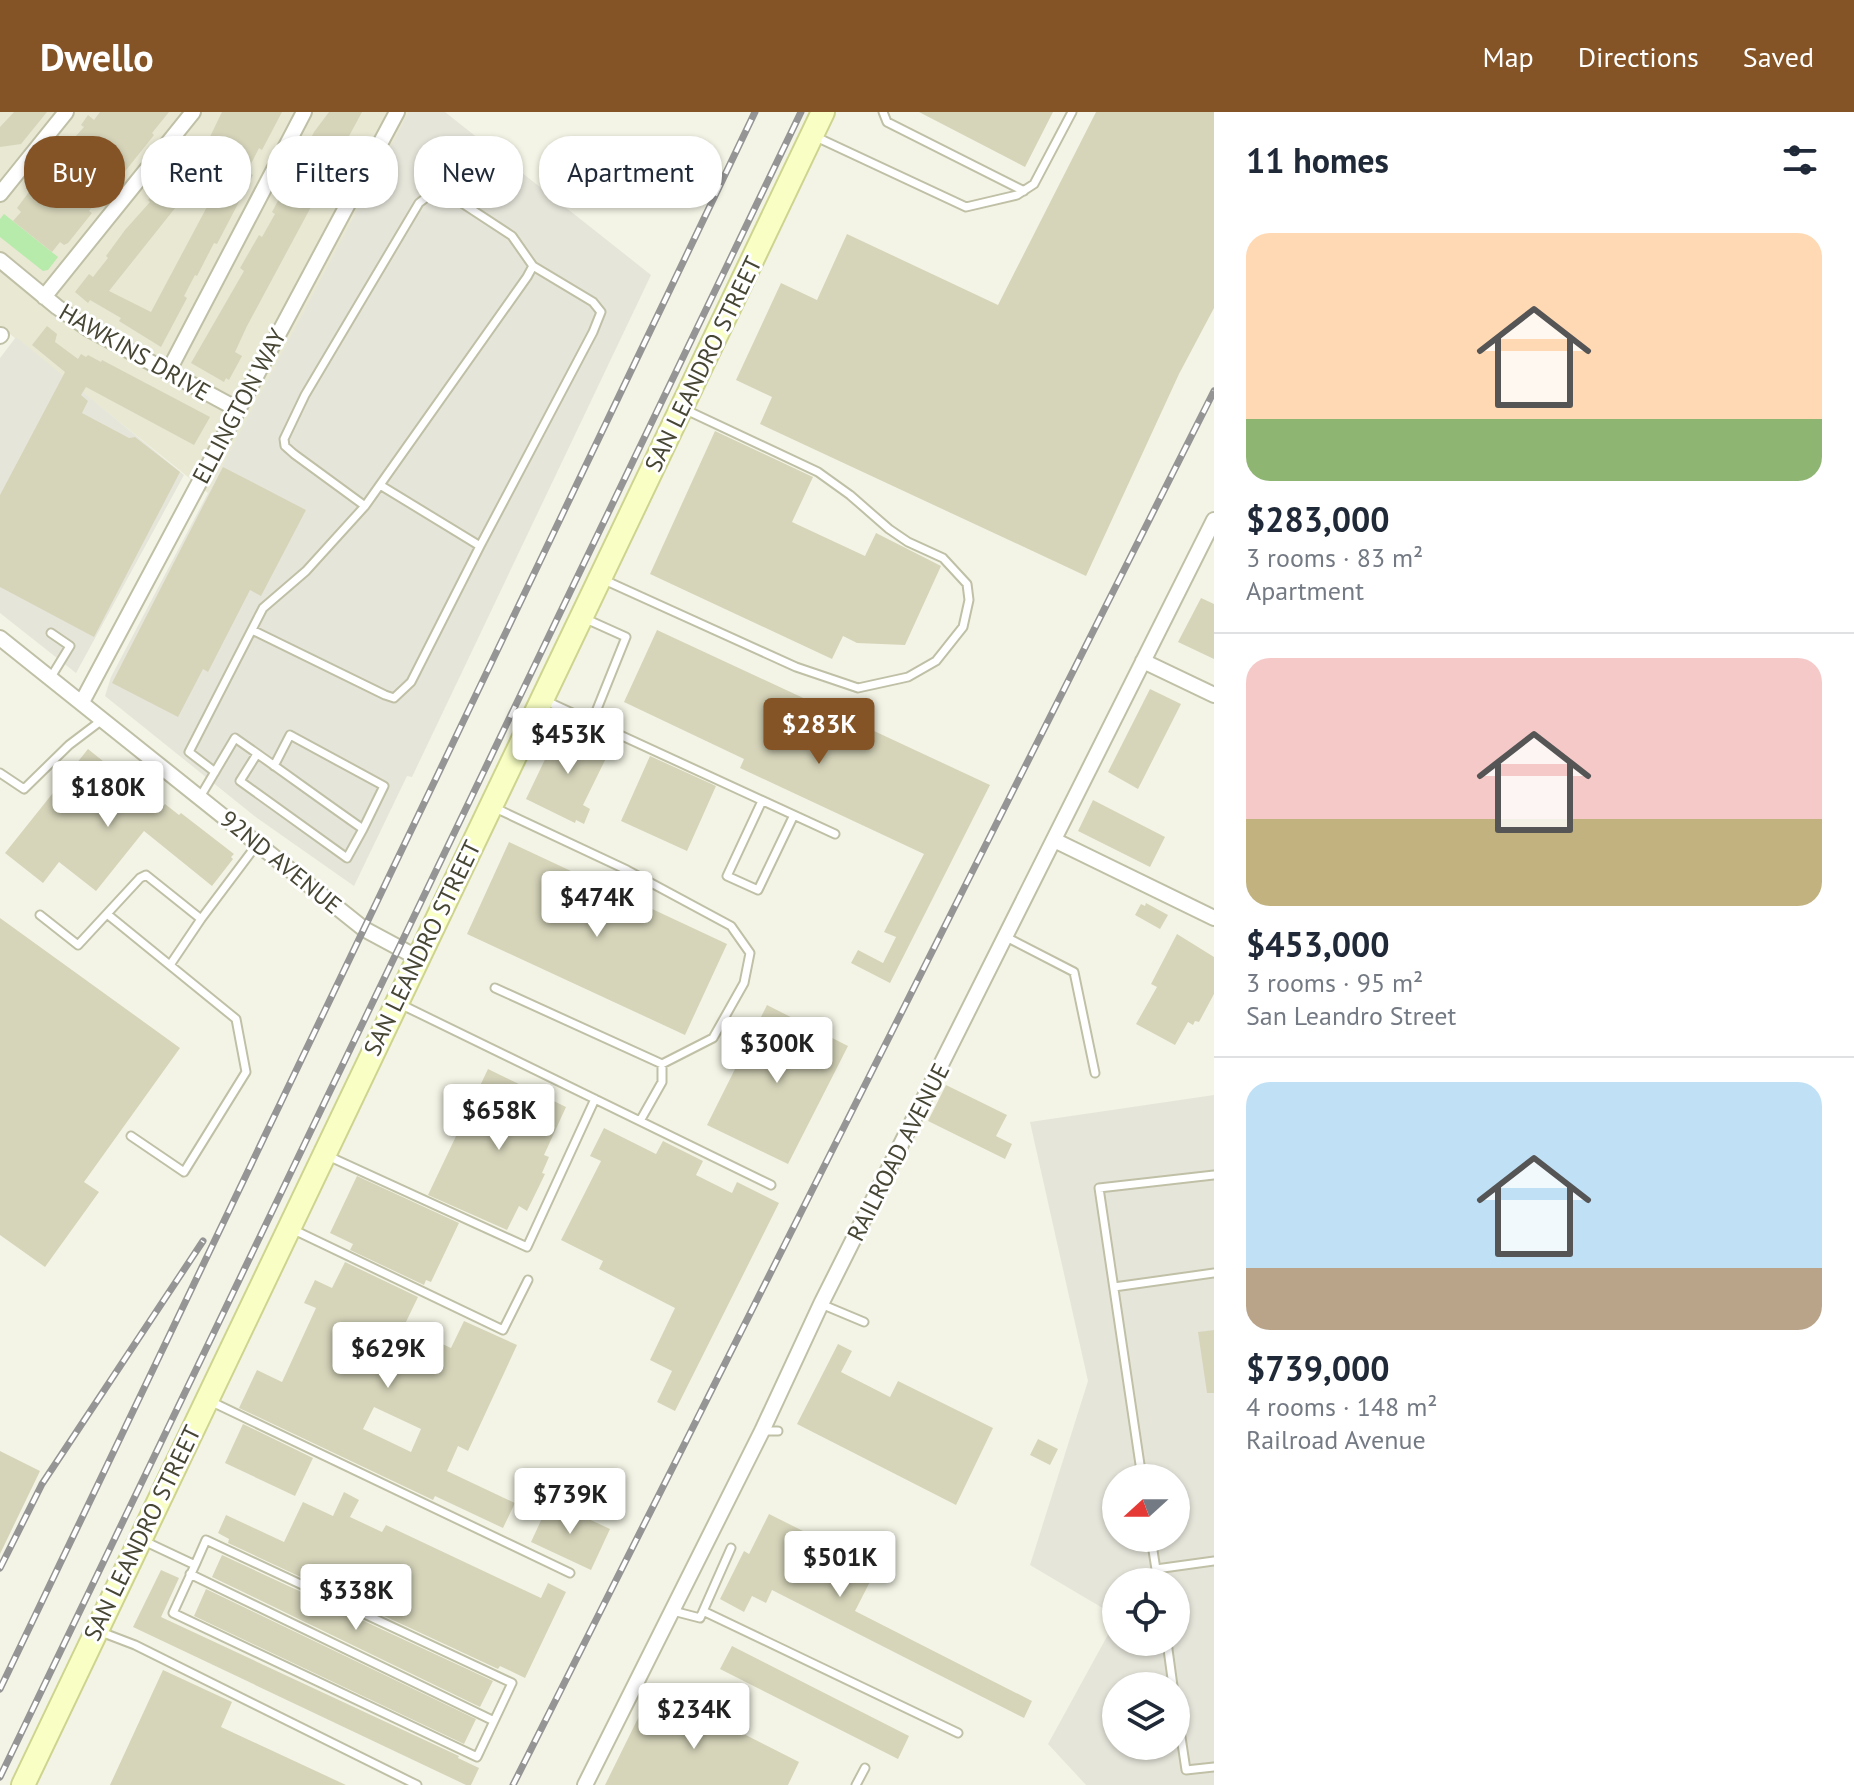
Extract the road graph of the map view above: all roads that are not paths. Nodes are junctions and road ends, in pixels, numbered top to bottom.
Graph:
1 (66, 112) edge
2 (193, 112) edge
3 (304, 112) edge
4 (397, 112) edge
5 (823, 112) edge
6 (883, 112) edge
7 (1072, 112) edge
8 (812, 136) junction
9 (1024, 191) junction
10 (0, 194) edge
11 (0, 260) edge
12 (533, 266) junction
13 (44, 297) junction
14 (168, 372) junction
15 (681, 408) junction
16 (237, 409) junction
17 (380, 485) junction
18 (365, 506) junction
19 (1214, 520) edge
20 (480, 546) junction
21 (600, 578) junction
22 (581, 617) junction
23 (252, 630) junction
24 (51, 633) dead end
25 (0, 638) edge
26 (1143, 661) junction
27 (51, 677) junction
28 (1214, 695) edge
29 (542, 699) junction
30 (82, 702) junction
31 (104, 719) junction
32 (591, 724) junction
33 (257, 754) junction
34 (274, 766) junction
35 (215, 772) junction
36 (0, 773) edge
37 (200, 797) junction
38 (762, 801) junction
39 (491, 806) junction
40 (793, 817) junction
41 (363, 829) junction
42 (835, 834) dead end
43 (1054, 840) junction
44 (258, 843) junction
45 (107, 914) junction
46 (40, 915) dead end
47 (1214, 918) edge
48 (201, 919) junction
49 (1006, 937) junction
50 (418, 958) junction
51 (170, 965) junction
52 (495, 988) dead end
53 (396, 1002) junction
54 (662, 1064) junction
55 (1095, 1073) dead end
56 (595, 1099) junction
57 (640, 1121) junction
58 (131, 1136) dead end
59 (324, 1154) junction
60 (1214, 1175) edge
61 (771, 1185) dead end
62 (288, 1228) junction
63 (1214, 1273) edge
64 (528, 1280) dead end
65 (1114, 1287) junction
66 (821, 1304) junction
67 (864, 1322) dead end
68 (206, 1399) junction
69 (762, 1431) junction
70 (778, 1431) dead end
71 (1140, 1464) edge
72 (139, 1539) junction
73 (731, 1548) dead end
74 (1214, 1561) edge
75 (195, 1565) junction
76 (1163, 1568) edge
77 (570, 1573) dead end
78 (190, 1574) junction
79 (673, 1611) junction
80 (703, 1611) junction
81 (96, 1630) junction
82 (494, 1721) junction
83 (958, 1733) dead end
84 (1184, 1760) edge
85 (1214, 1767) edge
86 (865, 1768) dead end
87 (23, 1785) edge
88 (417, 1785) edge
89 (585, 1785) edge
90 (856, 1785) edge

1 - 10 street
2 - 13 street
3 - 14 street
4 - 16 street, ELLINGTON WAY
5 - 8 main road, SAN LEANDRO STREET
6 - 9 lane
7 - 9 lane
8 - 9 lane
8 - 15 main road, SAN LEANDRO STREET
11 - 13 street, HAWKINS DRIVE
12 - 17 lane
12 - 18 lane
12 - 20 lane
13 - 14 street, HAWKINS DRIVE
14 - 16 street, HAWKINS DRIVE
15 - 21 main road, SAN LEANDRO STREET
15 - 21 lane
16 - 30 street, ELLINGTON WAY
17 - 18 lane
17 - 20 lane
18 - 23 lane
19 - 26 street, RAILROAD AVENUE
20 - 23 lane
21 - 22 main road, SAN LEANDRO STREET
22 - 29 main road, SAN LEANDRO STREET
22 - 32 lane
23 - 35 lane
24 - 27 lane
25 - 27 street, 92ND AVENUE
26 - 28 street
26 - 43 street, RAILROAD AVENUE
27 - 30 street, 92ND AVENUE
29 - 32 lane
29 - 39 main road, SAN LEANDRO STREET
30 - 31 street, 92ND AVENUE
31 - 36 lane
31 - 37 street, 92ND AVENUE
32 - 38 lane
33 - 34 lane
33 - 35 lane
33 - 41 lane
34 - 41 lane
34 - 41 lane
35 - 37 lane
37 - 44 street, 92ND AVENUE
38 - 40 lane
38 - 40 lane
39 - 50 main road, SAN LEANDRO STREET
39 - 54 lane
40 - 42 lane
43 - 47 street
43 - 49 street, RAILROAD AVENUE
44 - 48 lane
44 - 50 street, 92ND AVENUE
45 - 46 lane
45 - 48 lane
45 - 51 lane
48 - 51 lane
49 - 55 lane
49 - 66 street, RAILROAD AVENUE
50 - 53 main road, SAN LEANDRO STREET
51 - 58 lane
52 - 54 lane
53 - 56 lane
53 - 59 main road, SAN LEANDRO STREET
54 - 57 lane
56 - 57 lane
56 - 59 lane
57 - 61 lane
59 - 62 main road, SAN LEANDRO STREET
60 - 65 lane
62 - 64 lane
62 - 68 main road, SAN LEANDRO STREET
63 - 65 lane
65 - 71 lane
66 - 67 lane
66 - 69 street, RAILROAD AVENUE
68 - 72 main road, SAN LEANDRO STREET
68 - 77 lane
69 - 70 lane
69 - 79 street, RAILROAD AVENUE
72 - 75 lane
72 - 81 main road, SAN LEANDRO STREET
73 - 80 lane
74 - 76 lane
75 - 78 lane
75 - 82 lane
78 - 82 lane
78 - 82 lane
79 - 80 lane
79 - 89 street, RAILROAD AVENUE
80 - 83 lane
81 - 87 main road, SAN LEANDRO STREET
81 - 88 lane
84 - 85 lane
86 - 90 lane

